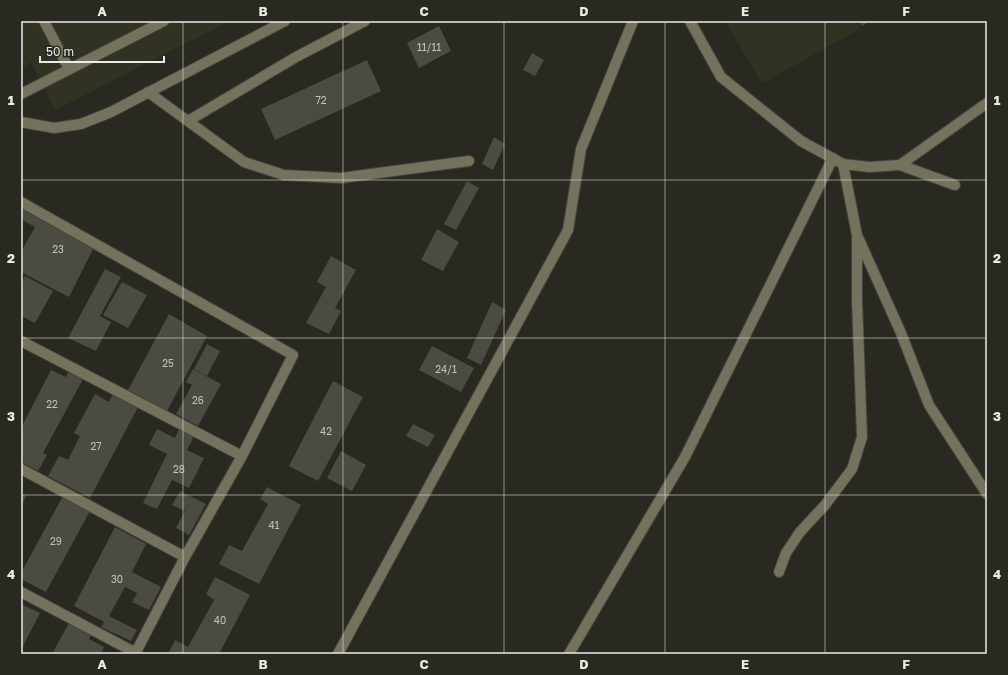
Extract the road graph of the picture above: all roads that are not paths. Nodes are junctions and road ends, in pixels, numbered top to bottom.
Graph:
1 (44, 21) edge
2 (164, 21) edge
3 (285, 21) edge
4 (365, 21) edge
5 (633, 21) edge
6 (690, 21) edge
7 (69, 69) junction
8 (148, 92) junction
9 (21, 94) edge
10 (987, 103) edge
11 (188, 121) junction
12 (21, 122) edge
13 (833, 158) junction
14 (469, 161) dead end
15 (842, 164) junction
16 (900, 165) junction
17 (955, 185) dead end
18 (21, 202) edge
19 (857, 235) junction
20 (21, 341) edge
21 (242, 456) junction
22 (21, 469) edge
23 (987, 494) edge
24 (185, 557) junction
25 (779, 572) dead end
26 (21, 592) edge
27 (135, 653) edge
28 (338, 654) edge
29 (569, 654) edge

1 - 7 street
2 - 7 street
3 - 8 street
4 - 11 street
5 - 28 street
6 - 13 street
7 - 9 street
8 - 11 street
8 - 12 street
10 - 16 street
11 - 14 street
13 - 15 street
13 - 29 street
15 - 16 street
15 - 19 street
16 - 17 street
18 - 21 street
19 - 23 street
19 - 25 street
20 - 21 street
21 - 24 street
22 - 24 street
24 - 27 street
26 - 27 street

